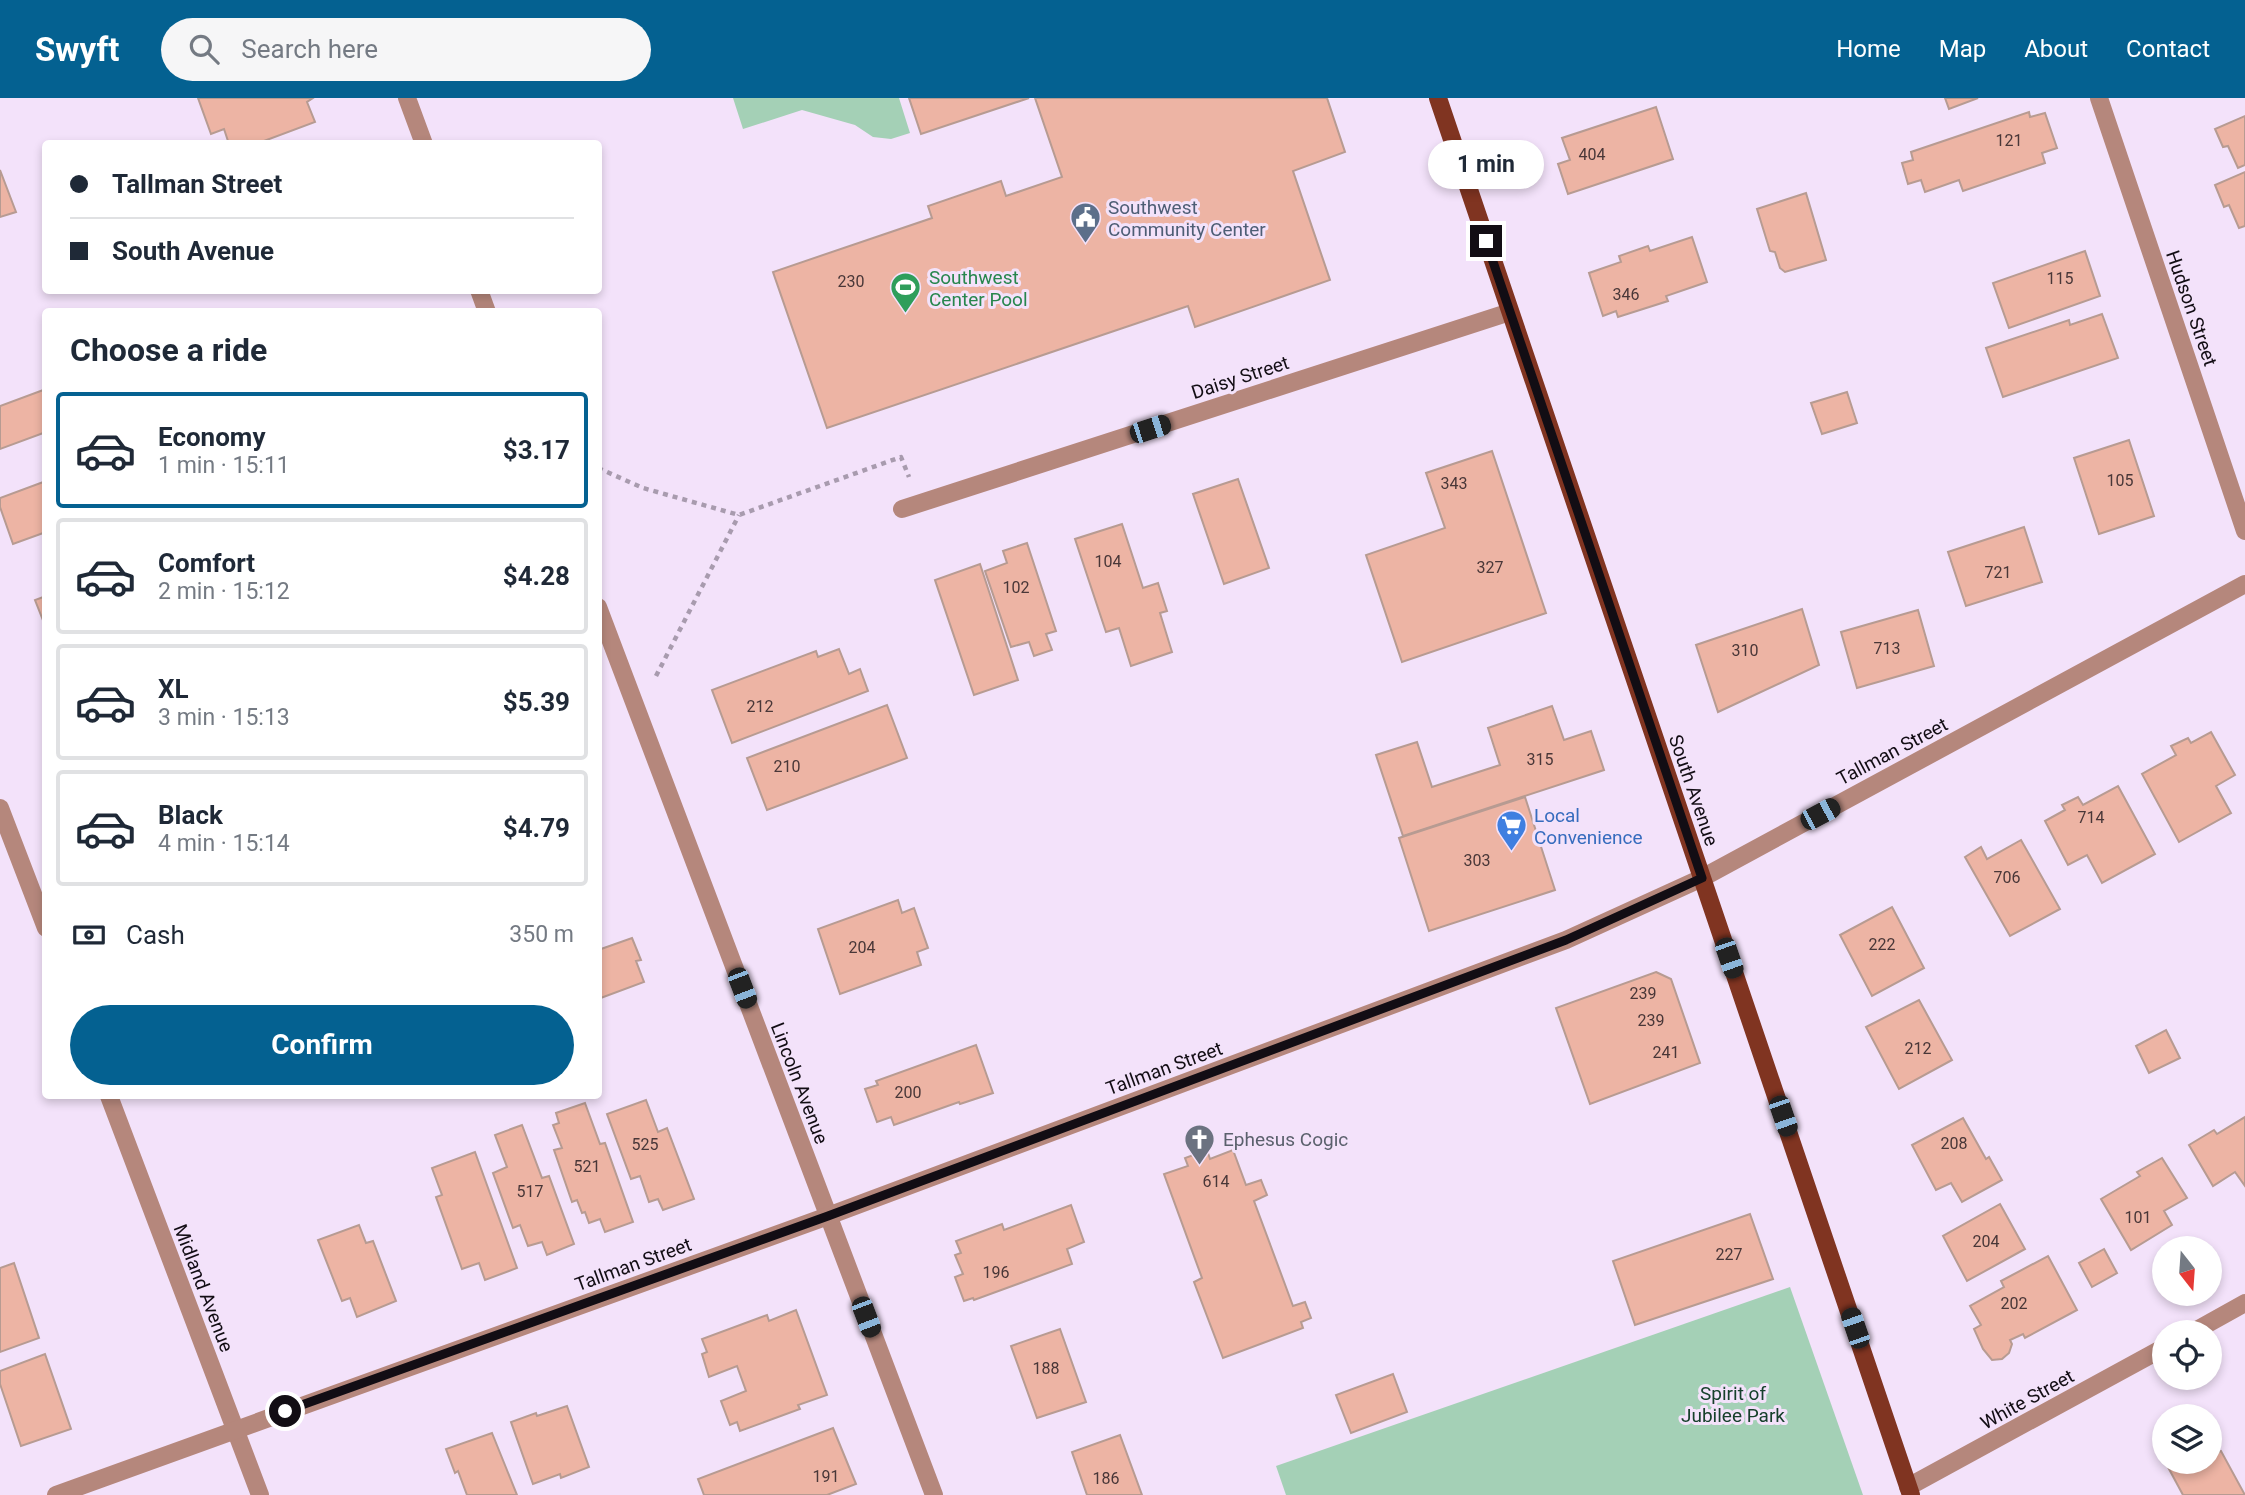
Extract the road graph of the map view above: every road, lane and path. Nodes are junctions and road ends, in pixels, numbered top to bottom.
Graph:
1 (407, 98) edge
2 (1438, 98) edge
3 (2099, 98) edge
4 (423, 140) edge
5 (1510, 312) junction
6 (602, 470) edge
7 (911, 506) joint
8 (739, 515) junction
9 (2245, 531) edge
10 (2245, 584) edge
11 (602, 617) edge
12 (638, 710) junction
13 (0, 808) edge
14 (1702, 878) junction
15 (42, 918) edge
16 (110, 1099) edge
17 (828, 1216) junction
18 (2245, 1303) edge
19 (2215, 1320) edge
20 (2152, 1354) edge
21 (235, 1429) junction
22 (1910, 1491) edge
23 (56, 1495) edge
24 (260, 1495) edge
25 (934, 1495) edge

1 - 4 street
2 - 5 main road, South Avenue
3 - 9 street, Hudson Street
5 - 7 street, Daisy Street
5 - 14 main road, South Avenue
6 - 8 path
7 - 8 path
8 - 12 path
10 - 14 street, Tallman Street
11 - 12 street, Lincoln Avenue
12 - 17 street, Lincoln Avenue
13 - 15 street
14 - 17 street, Tallman Street
14 - 22 main road, South Avenue
16 - 21 street, Midland Avenue
17 - 21 street, Tallman Street
17 - 25 street, Lincoln Avenue
18 - 19 street
20 - 22 street, White Street
21 - 23 street, Tallman Street
21 - 24 street, Midland Avenue

